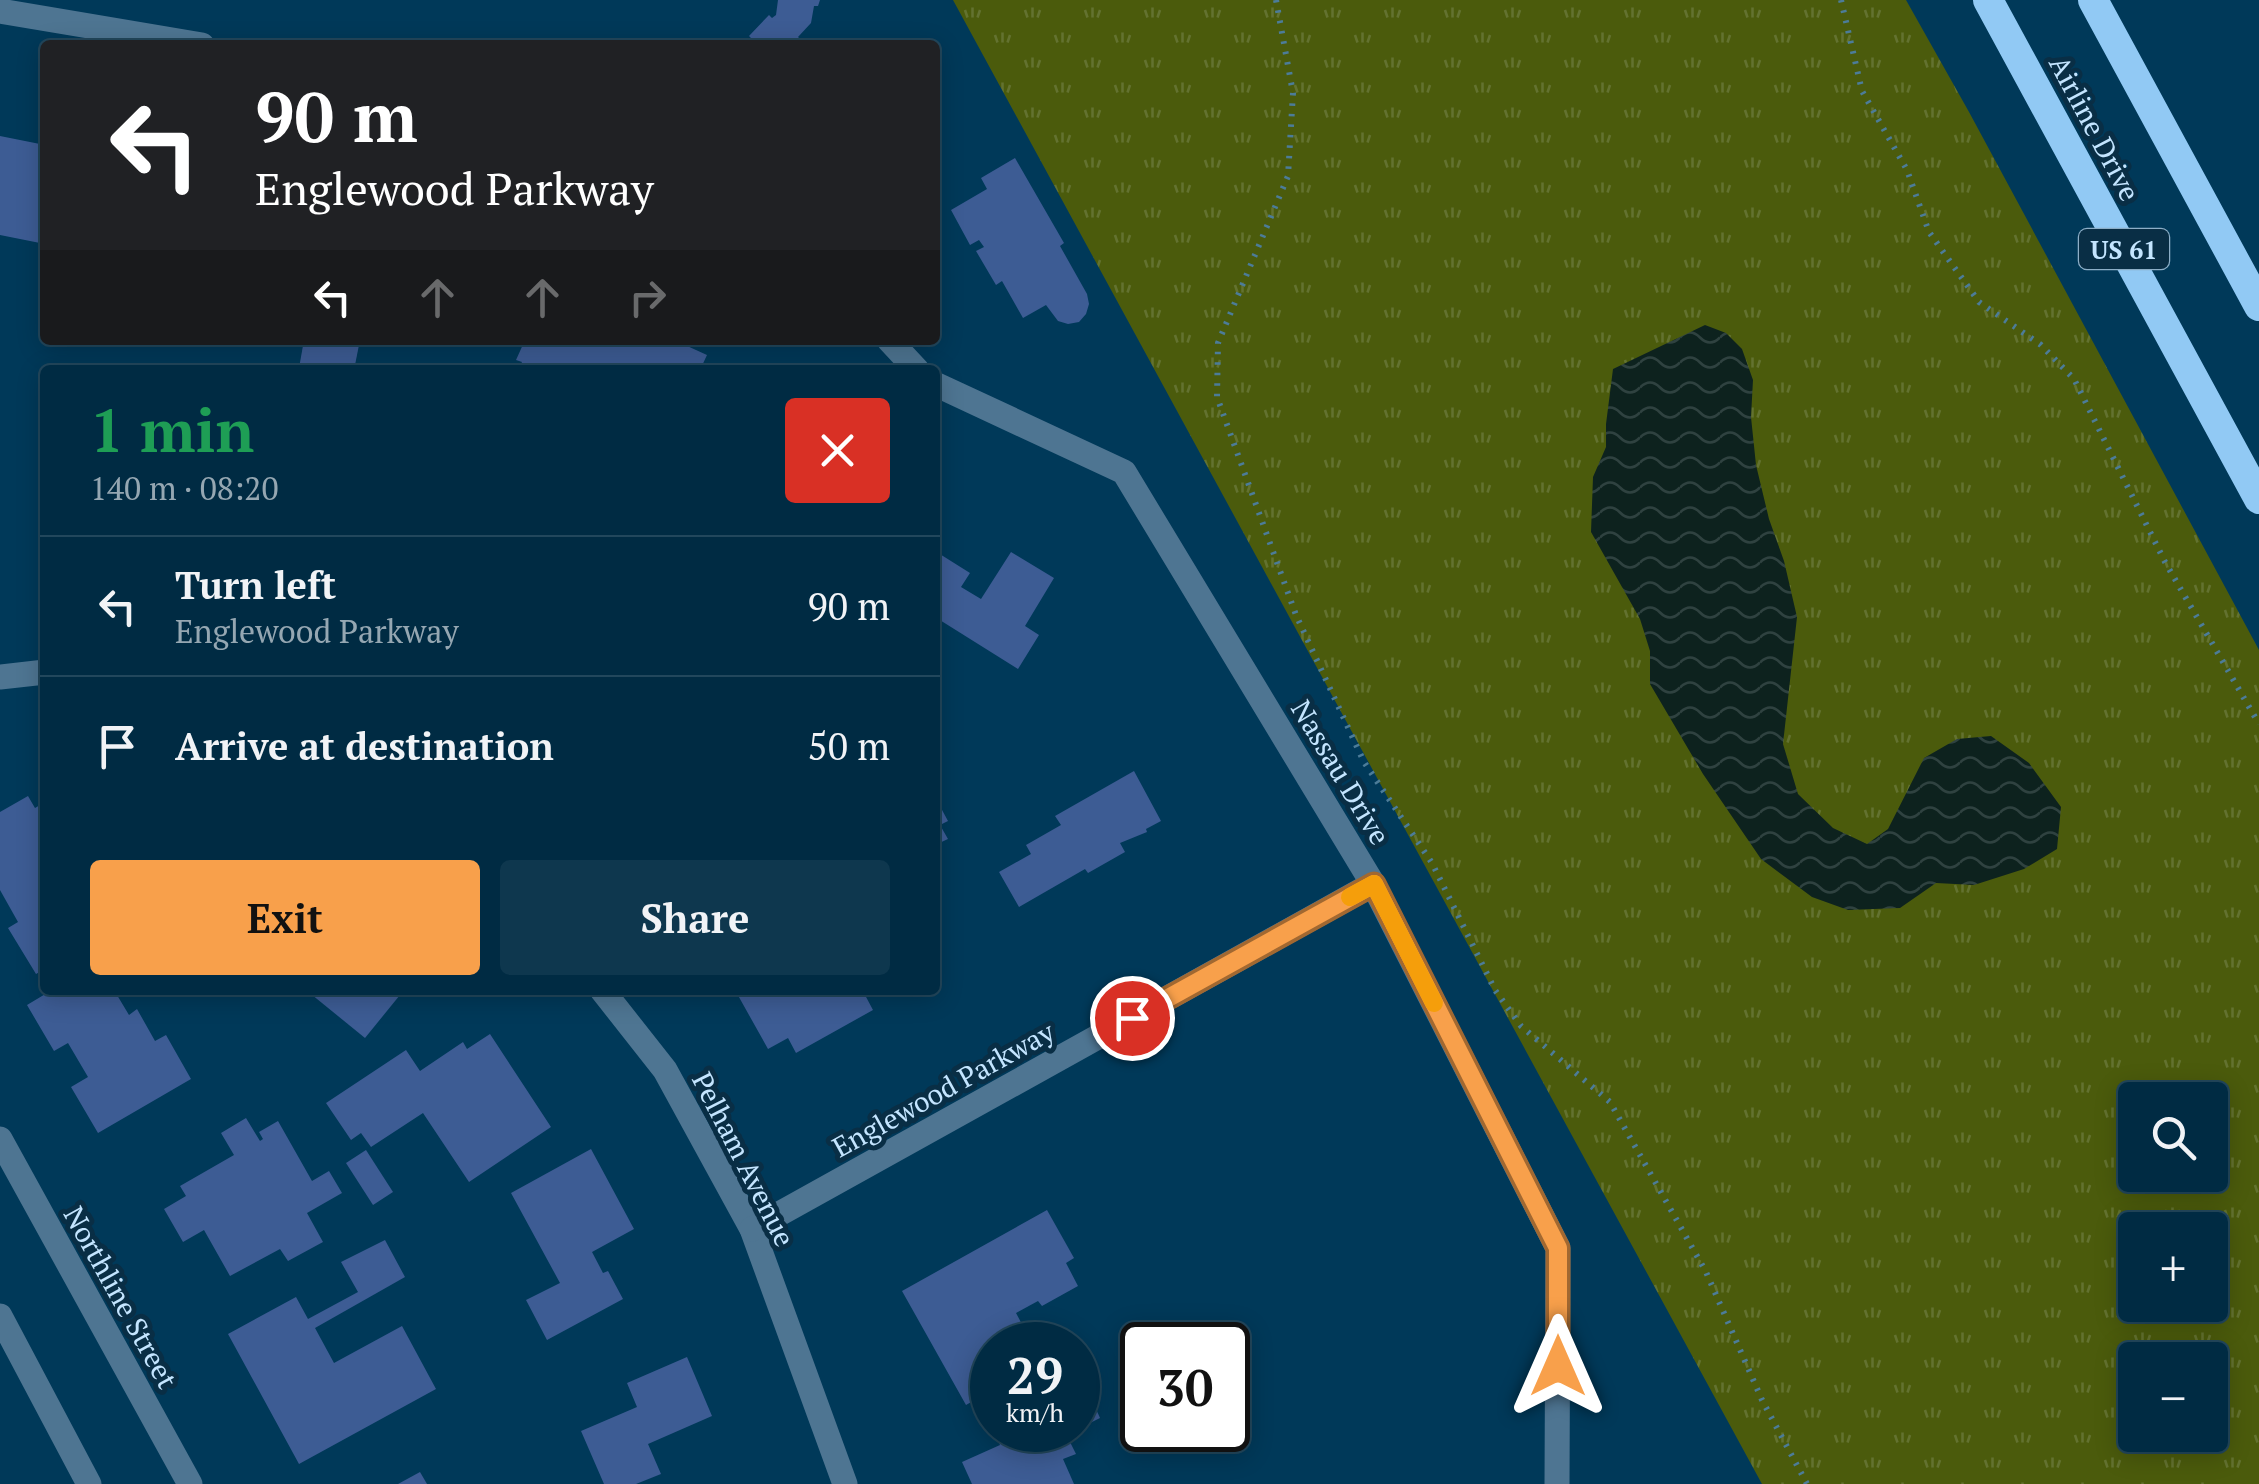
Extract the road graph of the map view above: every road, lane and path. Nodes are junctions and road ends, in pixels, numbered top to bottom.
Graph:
1 (1276, 0) edge
2 (1841, 0) edge
3 (1988, 0) edge
4 (2094, 0) edge
5 (0, 11) edge
6 (172, 40) edge
7 (2259, 306) edge
8 (894, 345) edge
9 (913, 365) edge
10 (940, 386) edge
11 (2259, 498) edge
12 (40, 673) edge
13 (0, 678) edge
14 (2259, 724) edge
15 (1374, 884) junction
16 (606, 995) edge
17 (0, 1140) edge
18 (752, 1229) junction
19 (0, 1316) edge
20 (89, 1484) edge
21 (190, 1484) edge
22 (845, 1484) edge
23 (1557, 1484) edge
24 (1808, 1484) edge

1 - 24 path
2 - 14 path
3 - 11 highway, Airline Drive / US 61
4 - 7 highway
5 - 6 street
8 - 9 street
10 - 15 street, Nassau Drive
12 - 13 street
15 - 18 street, Englewood Parkway
15 - 23 street, Nassau Drive
16 - 18 street, Pelham Avenue
17 - 21 street, Northline Street
18 - 22 street, Pelham Avenue
19 - 20 street

